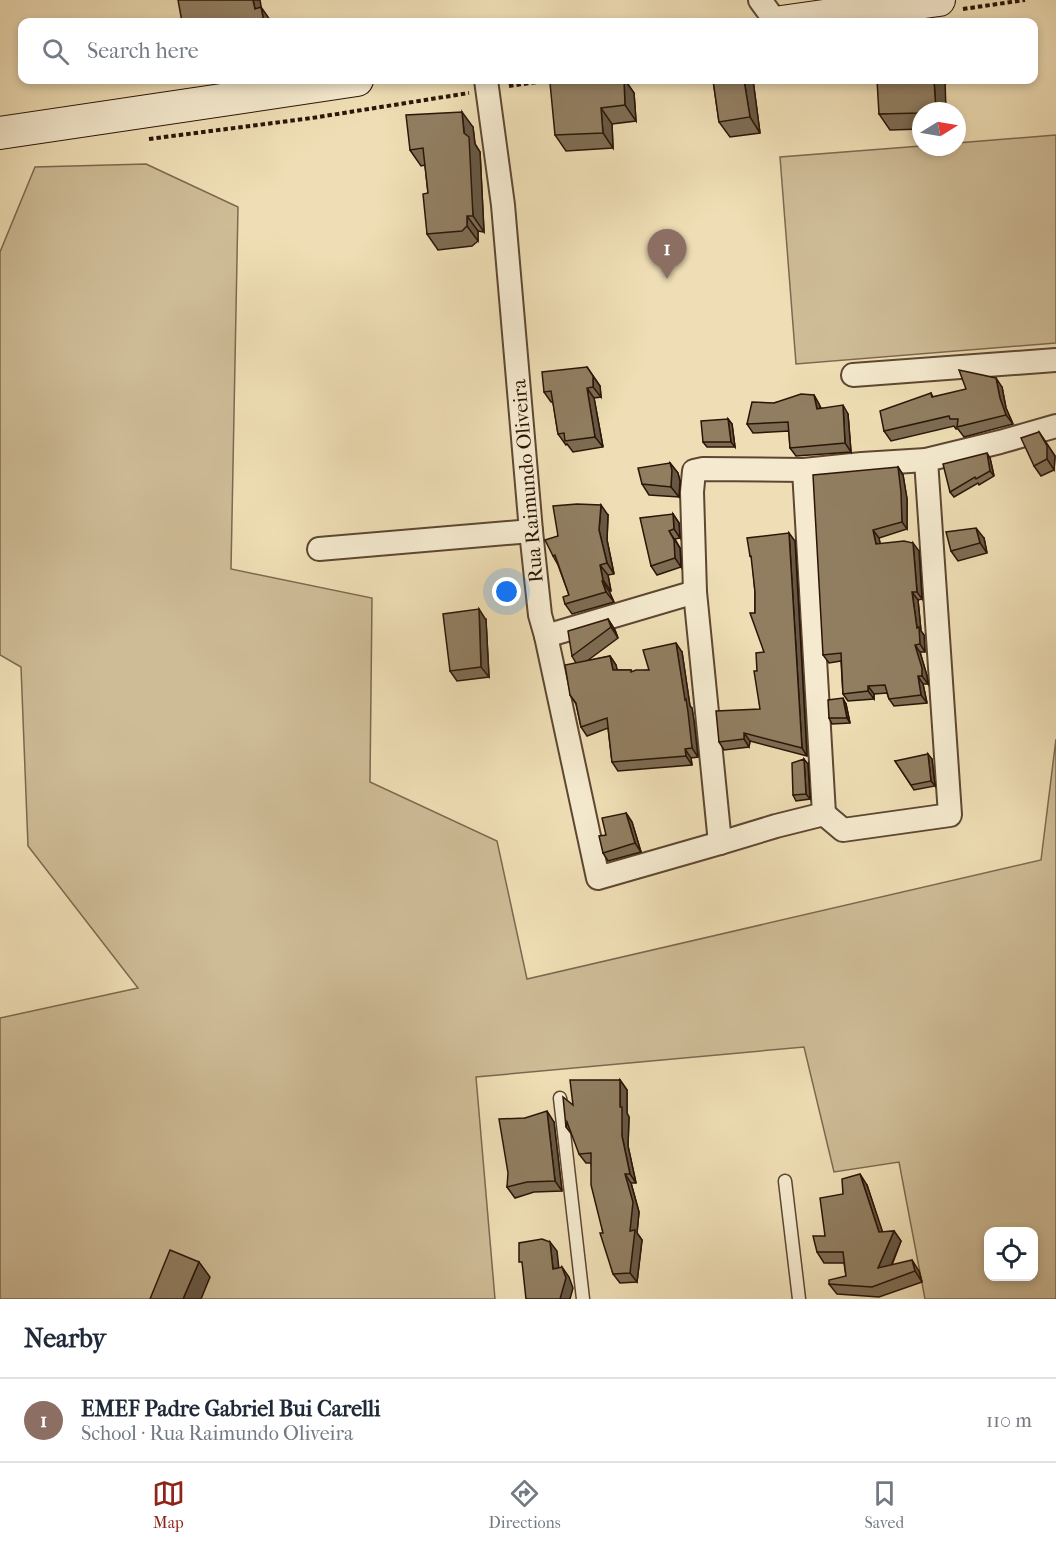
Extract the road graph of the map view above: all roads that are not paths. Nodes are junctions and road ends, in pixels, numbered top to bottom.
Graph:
1 (760, 0) edge
2 (939, 0) edge
3 (773, 18) edge
4 (810, 18) edge
5 (330, 84) edge
6 (486, 85) edge
7 (0, 133) edge
8 (1056, 360) edge
9 (853, 375) dead end
10 (1056, 426) edge
11 (926, 459) junction
12 (804, 470) junction
13 (531, 531) junction
14 (319, 549) dead end
15 (695, 592) junction
16 (546, 636) junction
17 (824, 814) junction
18 (720, 843) junction
19 (560, 1098) dead end
20 (786, 1181) dead end
21 (583, 1299) edge
22 (799, 1299) edge

1 - 3 street
2 - 4 main road
5 - 7 main road
6 - 13 street, Rua Raimundo Oliveira
8 - 9 street
10 - 11 street
11 - 12 street
11 - 17 street
12 - 15 street
12 - 17 street
13 - 14 street
13 - 16 street, Rua Raimundo Oliveira
15 - 16 street
15 - 18 street
16 - 18 street, Rua Raimundo Oliveira
17 - 18 street
19 - 21 lane
20 - 22 lane

